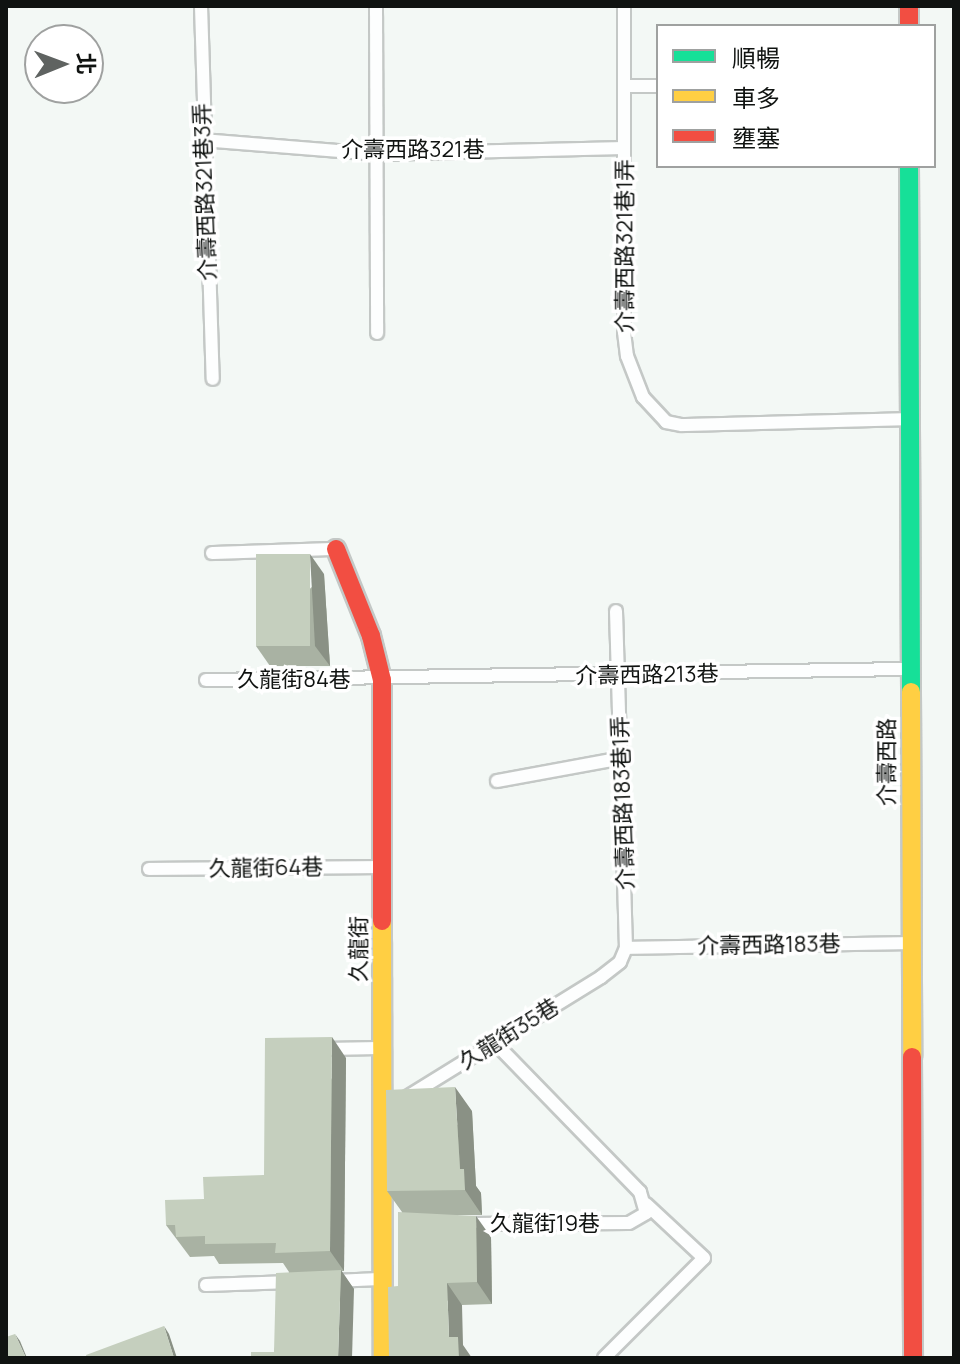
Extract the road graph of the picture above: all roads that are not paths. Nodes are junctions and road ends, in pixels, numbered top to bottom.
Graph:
1 (201, 6) edge
2 (376, 6) edge
3 (624, 6) edge
4 (624, 86) junction
5 (656, 86) edge
6 (202, 140) junction
7 (624, 148) junction
8 (377, 154) junction
9 (909, 168) edge
10 (377, 333) dead end
11 (213, 379) dead end
12 (910, 419) junction
13 (336, 549) joint
14 (212, 553) dead end
15 (616, 611) dead end
16 (911, 669) junction
17 (619, 676) junction
18 (206, 680) dead end
19 (382, 680) junction
20 (622, 758) junction
21 (497, 781) dead end
22 (383, 867) junction
23 (149, 869) dead end
24 (912, 943) junction
25 (626, 948) junction
26 (495, 1043) junction
27 (383, 1048) junction
28 (306, 1049) edge
29 (383, 1112) junction
30 (646, 1204) junction
31 (460, 1224) edge
32 (383, 1279) junction
33 (309, 1281) edge
34 (324, 1281) edge
35 (206, 1285) dead end
36 (383, 1358) edge
37 (604, 1358) edge
38 (913, 1358) edge

1 - 6 lane, 介壽西路321巷3弄
2 - 8 lane
3 - 4 lane, 介壽西路321巷1弄
4 - 5 lane
4 - 7 lane, 介壽西路321巷1弄
6 - 8 lane, 介壽西路321巷
6 - 11 lane, 介壽西路321巷3弄
7 - 8 lane, 介壽西路321巷
7 - 12 lane, 介壽西路321巷1弄
8 - 10 lane
9 - 12 main road, 介壽西路
12 - 16 main road, 介壽西路
13 - 14 lane
13 - 19 main road, 久龍街
15 - 17 lane, 介壽西路183巷1弄
16 - 17 lane, 介壽西路213巷
16 - 24 main road, 介壽西路
17 - 19 lane, 介壽西路213巷
17 - 20 lane, 介壽西路183巷1弄
18 - 19 lane, 久龍街84巷
19 - 22 main road, 久龍街
20 - 21 lane
20 - 25 lane, 介壽西路183巷1弄
22 - 23 lane, 久龍街64巷
22 - 27 main road, 久龍街
24 - 25 lane, 介壽西路183巷
24 - 38 main road, 介壽西路
25 - 26 lane, 久龍街35巷
26 - 29 lane, 久龍街35巷
26 - 30 lane
27 - 28 lane
27 - 29 main road, 久龍街
29 - 32 main road, 久龍街
30 - 31 lane, 久龍街19巷
30 - 37 lane
32 - 34 lane
32 - 36 main road, 久龍街
33 - 35 lane

